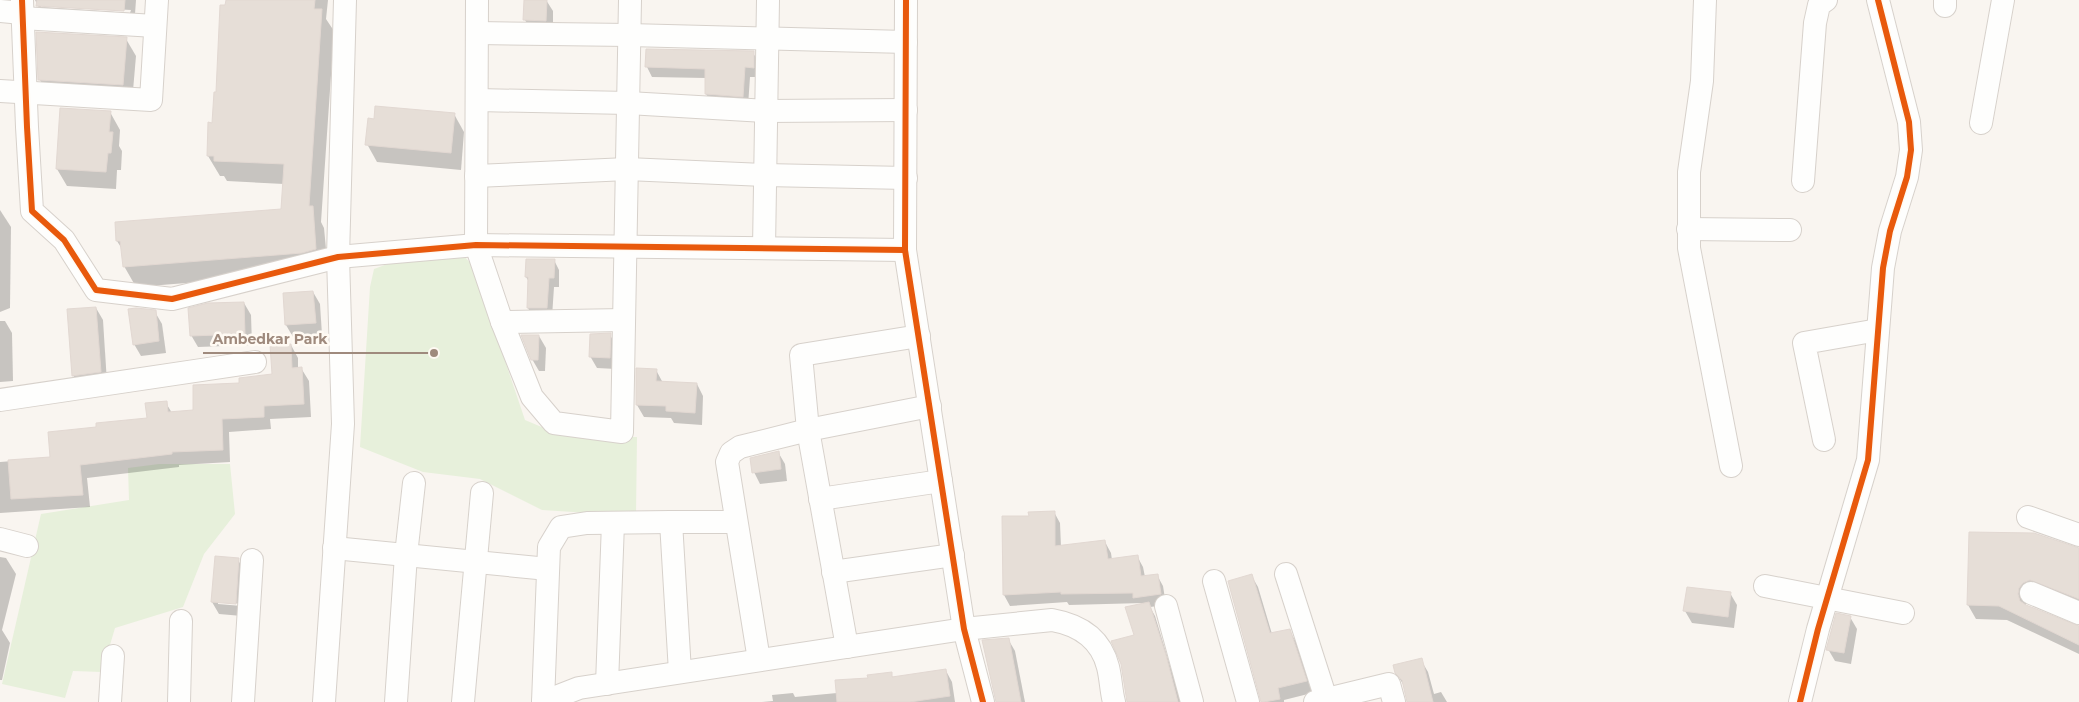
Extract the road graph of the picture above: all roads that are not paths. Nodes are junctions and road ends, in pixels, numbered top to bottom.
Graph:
1 (157, 0) edge
2 (345, 0) edge
3 (477, 0) edge
4 (630, 0) edge
5 (768, 0) edge
6 (906, 0) edge
7 (1705, 0) edge
8 (1826, 0) edge
9 (1878, 0) edge
10 (2003, 0) edge
11 (17, 10) edge
12 (155, 26) junction
13 (477, 34) junction
14 (629, 35) junction
15 (767, 40) junction
16 (906, 42) junction
17 (0, 91) edge
18 (25, 92) junction
19 (477, 100) junction
20 (628, 103) junction
21 (906, 110) junction
22 (766, 111) junction
23 (1980, 123) dead end
24 (627, 169) junction
25 (765, 175) junction
26 (476, 176) junction
27 (906, 178) junction
28 (1803, 181) dead end
29 (1688, 229) junction
30 (1790, 230) dead end
31 (476, 245) junction
32 (625, 247) junction
33 (764, 248) junction
34 (905, 250) junction
35 (338, 257) junction
36 (624, 320) junction
37 (502, 322) junction
38 (1878, 330) junction
39 (919, 336) junction
40 (255, 362) dead end
41 (0, 400) edge
42 (930, 406) junction
43 (808, 430) junction
44 (1824, 440) dead end
45 (1731, 466) dead end
46 (941, 481) junction
47 (414, 483) dead end
48 (482, 494) dead end
49 (820, 499) junction
50 (2028, 517) dead end
51 (672, 522) junction
52 (736, 522) junction
53 (613, 523) junction
54 (2079, 535) edge
55 (0, 539) edge
56 (27, 546) dead end
57 (334, 548) junction
58 (406, 555) junction
59 (952, 555) junction
60 (252, 560) dead end
61 (474, 562) junction
62 (548, 569) junction
63 (833, 572) junction
64 (1286, 574) dead end
65 (1214, 581) dead end
66 (1765, 586) dead end
67 (2031, 593) dead end
68 (1828, 598) junction
69 (1166, 606) dead end
70 (1903, 613) dead end
71 (2079, 613) edge
72 (181, 622) dead end
73 (964, 629) junction
74 (847, 647) junction
75 (113, 656) dead end
76 (759, 660) junction
77 (680, 672) junction
78 (607, 684) junction
79 (1323, 701) edge
80 (110, 702) edge
81 (178, 702) edge
82 (242, 702) edge
83 (324, 702) edge
84 (396, 702) edge
85 (463, 702) edge
86 (543, 702) edge
87 (983, 702) edge
88 (1114, 702) edge
89 (1192, 702) edge
90 (1248, 702) edge
91 (1394, 702) edge
92 (1800, 702) edge

1 - 12 street
2 - 35 street
3 - 13 street
4 - 14 street
5 - 15 street
6 - 16 street
7 - 29 street
8 - 28 street
9 - 38 street
10 - 23 street
11 - 12 street
11 - 18 street
12 - 18 street
13 - 14 street
13 - 19 street
14 - 15 street
14 - 20 street
15 - 16 street
15 - 22 street
16 - 21 street
17 - 18 street
18 - 35 street
19 - 20 street
19 - 26 street
20 - 22 street
20 - 24 street
21 - 22 street
21 - 27 street
22 - 25 street
24 - 25 street
24 - 26 street
24 - 32 street
25 - 27 street
25 - 33 street
26 - 31 street
27 - 34 street
29 - 30 street
29 - 45 street
31 - 32 street
31 - 35 street
31 - 37 street
32 - 33 street
32 - 36 street
33 - 34 street
34 - 39 street
35 - 57 street
36 - 37 street
36 - 37 street
38 - 44 street
38 - 68 street
39 - 42 street
39 - 43 street
40 - 41 street
42 - 43 street
42 - 46 street
43 - 49 street
43 - 52 street
46 - 49 street
46 - 59 street
47 - 58 street
48 - 61 street
49 - 63 street
50 - 54 street
51 - 52 street
51 - 53 street
51 - 77 street
52 - 76 street
53 - 62 street
53 - 78 street
55 - 56 street
57 - 58 street
57 - 83 street
58 - 61 street
58 - 84 street
59 - 63 street
59 - 73 street
60 - 82 street
61 - 62 street
61 - 85 street
62 - 86 street
63 - 74 street
64 - 79 street
65 - 90 street
66 - 68 street
67 - 71 street
68 - 70 street
68 - 92 street
69 - 89 street
72 - 81 street
73 - 74 street
73 - 87 street
73 - 88 street
74 - 76 street
75 - 80 street
76 - 77 street
77 - 78 street
78 - 86 street
79 - 91 street

